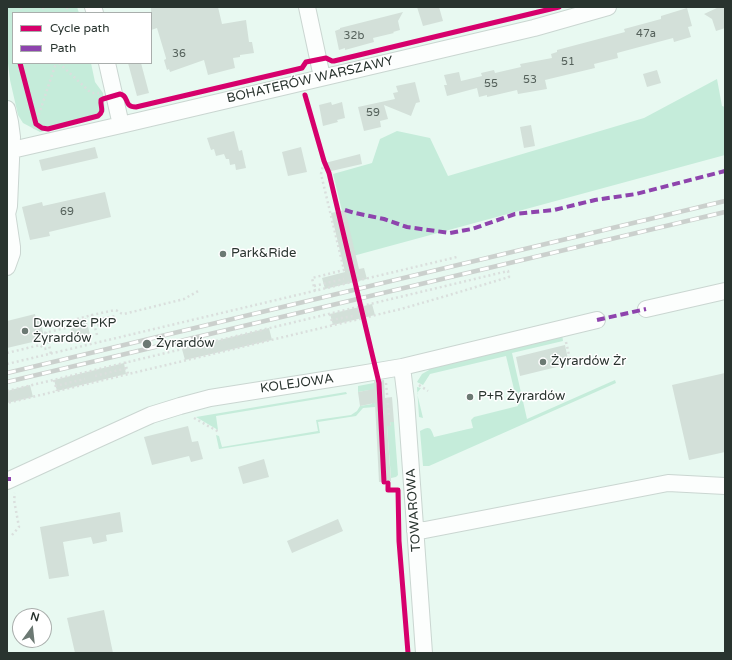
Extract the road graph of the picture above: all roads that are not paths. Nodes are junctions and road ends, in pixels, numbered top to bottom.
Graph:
1 (307, 7) edge
2 (608, 7) edge
3 (107, 64) edge
4 (322, 77) junction
5 (7, 108) edge
6 (122, 125) junction
7 (12, 150) junction
8 (7, 213) edge
9 (7, 266) edge
10 (725, 291) edge
11 (646, 309) dead end
12 (590, 326) dead end
13 (402, 367) junction
14 (7, 481) edge
15 (725, 486) edge
16 (415, 530) junction
17 (424, 653) edge

1 - 4 street
2 - 4 street, BOHATERÓW WARSZAWY
3 - 6 street
4 - 6 street, BOHATERÓW WARSZAWY
5 - 7 street
6 - 7 street, BOHATERÓW WARSZAWY
7 - 8 street
8 - 9 street
10 - 11 street
12 - 13 street, KOLEJOWA
13 - 14 street, KOLEJOWA
13 - 16 street, TOWAROWA
15 - 16 street
16 - 17 street, TOWAROWA

